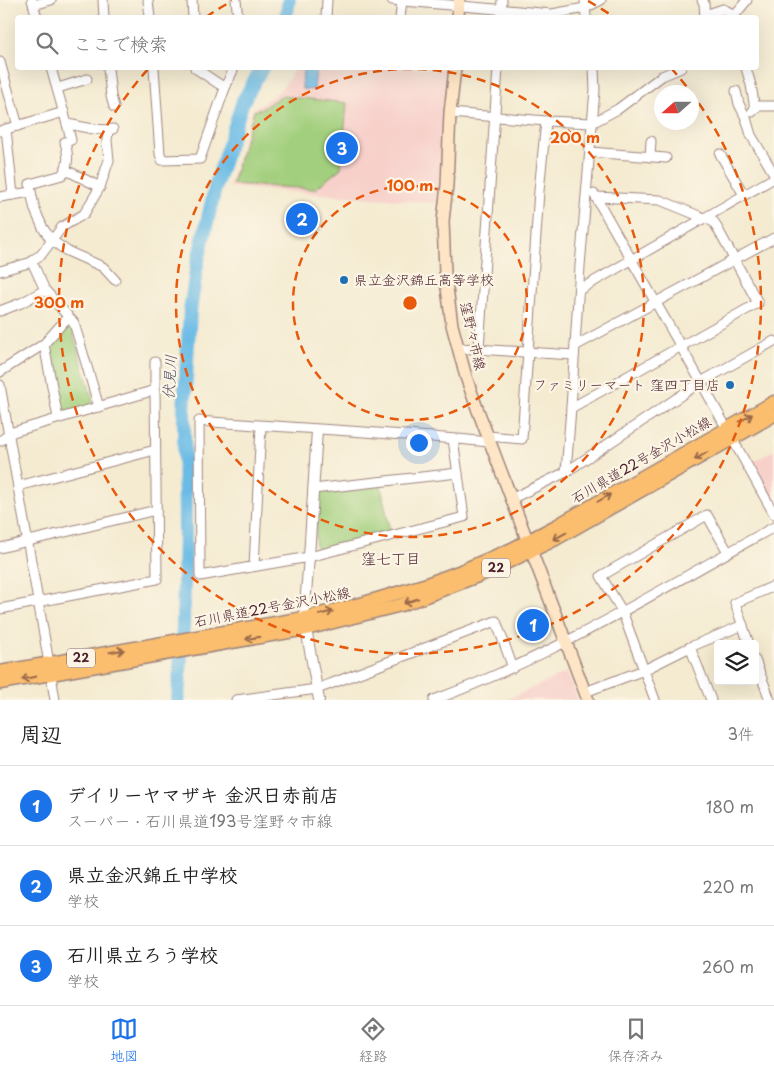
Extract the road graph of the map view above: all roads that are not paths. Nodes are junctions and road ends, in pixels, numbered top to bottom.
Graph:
1 (51, 0) edge
2 (103, 0) edge
3 (148, 0) edge
4 (192, 0) edge
5 (236, 0) edge
6 (327, 0) edge
7 (392, 0) edge
8 (402, 0) edge
9 (601, 0) edge
10 (702, 0) edge
11 (747, 0) edge
12 (33, 3) edge
13 (459, 3) edge
14 (585, 4) edge
15 (501, 9) edge
16 (104, 15) edge
17 (150, 15) edge
18 (193, 15) edge
19 (238, 15) edge
20 (326, 15) edge
21 (400, 15) edge
22 (705, 15) edge
23 (708, 15) edge
24 (733, 15) edge
25 (736, 15) edge
26 (0, 62) edge
27 (53, 70) edge
28 (108, 70) edge
29 (154, 70) edge
30 (198, 70) edge
31 (233, 70) edge
32 (455, 70) edge
33 (498, 70) edge
34 (594, 70) edge
35 (676, 70) edge
36 (747, 70) edge
37 (87, 79) dead end
38 (58, 88) junction
39 (225, 88) junction
40 (736, 91) dead end
41 (774, 106) edge
42 (114, 107) dead end
43 (755, 109) junction
44 (64, 112) junction
45 (450, 113) junction
46 (494, 117) junction
47 (746, 118) junction
48 (546, 121) junction
49 (592, 123) junction
50 (67, 124) junction
51 (18, 126) junction
52 (3, 130) edge
53 (651, 141) dead end
54 (590, 152) junction
55 (720, 154) dead end
56 (650, 157) junction
57 (666, 158) dead end
58 (66, 170) junction
59 (774, 174) edge
60 (774, 178) edge
61 (587, 182) junction
62 (100, 187) junction
63 (31, 192) junction
64 (13, 195) junction
65 (744, 195) junction
66 (0, 197) edge
67 (596, 198) junction
68 (705, 218) junction
69 (774, 238) edge
70 (51, 240) junction
71 (735, 259) junction
72 (631, 260) junction
73 (32, 262) junction
74 (0, 271) edge
75 (115, 280) dead end
76 (45, 290) junction
77 (579, 290) junction
78 (655, 302) junction
79 (0, 311) edge
80 (68, 317) junction
81 (774, 341) edge
82 (44, 344) junction
83 (680, 346) junction
84 (459, 348) junction
85 (479, 349) junction
86 (575, 351) junction
87 (528, 352) junction
88 (155, 362) dead end
89 (0, 372) edge
90 (701, 382) junction
91 (0, 385) edge
92 (155, 390) junction
93 (774, 402) edge
94 (99, 406) junction
95 (571, 408) junction
96 (774, 415) edge
97 (58, 418) junction
98 (261, 426) junction
99 (317, 430) junction
100 (730, 434) junction
101 (9, 435) junction
102 (453, 439) junction
103 (489, 439) junction
104 (0, 441) edge
105 (155, 450) junction
106 (566, 472) junction
107 (458, 474) junction
108 (18, 486) junction
109 (313, 489) junction
110 (511, 499) junction
111 (156, 510) junction
112 (774, 514) edge
113 (774, 527) edge
114 (28, 541) junction
115 (529, 546) junction
116 (0, 548) edge
117 (728, 552) junction
118 (309, 557) junction
119 (254, 566) junction
120 (772, 587) edge
121 (774, 596) edge
122 (38, 602) junction
123 (0, 609) edge
124 (622, 611) junction
125 (305, 624) junction
126 (743, 625) junction
127 (749, 640) edge
128 (566, 642) junction
129 (690, 647) junction
130 (759, 667) edge
131 (513, 668) junction
132 (50, 669) junction
133 (644, 670) junction
134 (0, 672) edge
135 (0, 683) edge
136 (770, 687) edge
137 (317, 689) junction
138 (587, 696) edge
139 (55, 700) edge
140 (236, 700) edge
141 (319, 700) edge
142 (434, 700) edge
143 (655, 700) edge
144 (711, 700) edge
145 (770, 700) edge

1 - 12 street
2 - 16 street
3 - 17 street
4 - 18 street
5 - 19 street
6 - 20 street
7 - 8 street
8 - 13 street
8 - 21 street
9 - 14 street
10 - 22 street
11 - 25 street
13 - 15 street
14 - 15 street
23 - 24 street
26 - 51 street
27 - 38 street
28 - 42 street
29 - 39 street
30 - 39 street
31 - 39 street
32 - 45 main road, 窪野々市線
33 - 46 street
34 - 49 street
35 - 49 street
36 - 43 street
37 - 38 street
38 - 44 street
40 - 47 street
41 - 43 street
43 - 47 street
44 - 50 street
44 - 51 street
45 - 46 street
45 - 84 main road, 窪野々市線
46 - 48 street
46 - 85 street
47 - 59 street
48 - 49 street
48 - 87 street
49 - 54 street
50 - 58 street
50 - 62 street
51 - 52 street
52 - 64 street
53 - 56 street
54 - 56 street
54 - 61 street
55 - 65 street
56 - 57 street
58 - 62 street
58 - 63 street
60 - 65 street
61 - 67 street
61 - 77 street
62 - 70 street
63 - 64 street
63 - 70 street
64 - 66 street
65 - 68 street
67 - 68 street
67 - 72 street
68 - 71 street
68 - 72 street
69 - 71 street
70 - 73 street
70 - 75 street
71 - 78 street
71 - 83 street
72 - 77 street
72 - 78 street
73 - 74 street
73 - 76 street
76 - 79 street
76 - 80 street
77 - 86 street
78 - 83 street
78 - 86 street
80 - 82 street
80 - 94 street
81 - 90 street
82 - 89 street
82 - 97 street
83 - 90 street
83 - 95 street
84 - 85 street
84 - 103 main road, 窪野々市線
85 - 87 street
86 - 87 street
86 - 95 street
87 - 103 street
88 - 92 street
90 - 100 street
90 - 106 street
91 - 101 street
92 - 94 street
92 - 105 street
100 -> 93 main road, 石川県道22号金沢小松線 / 22
94 - 97 street
95 - 106 street
96 - 100 main road, 石川県道22号金沢小松線 / 22
97 - 101 street
98 - 99 street
98 - 119 street
98 - 119 street
99 - 102 street
99 - 109 street
100 - 112 street
100 - 115 main road, 石川県道22号金沢小松線 / 22
101 - 104 street
101 - 108 street
102 - 103 street
102 - 107 street
103 - 110 main road, 窪野々市線
105 - 108 street
105 - 111 street
106 - 110 street
107 - 109 street
107 - 118 street
108 - 114 street
109 - 118 street
110 - 115 main road, 窪野々市線
111 - 114 street
111 - 122 street
113 - 117 street
114 - 116 street
114 - 122 street
115 - 125 main road, 石川県道22号金沢小松線 / 22
115 - 128 main road, 窪野々市線
117 - 124 street
117 - 124 street
118 - 119 street
118 - 125 street
120 - 121 street
120 - 126 street
122 - 123 street
122 - 132 street
124 - 128 street
124 - 133 street
125 - 132 main road, 石川県道22号金沢小松線 / 22
125 - 137 street
126 - 127 street
126 - 129 street
128 - 131 street
128 - 138 main road, 窪野々市線
129 - 133 street
129 - 144 street
130 - 136 street
131 - 137 street
131 - 142 street
132 - 134 main road, 石川県道22号金沢小松線 / 22
132 -> 135 main road, 石川県道22号金沢小松線 / 22
132 - 139 street
133 - 138 street
133 - 143 street
136 - 145 street
137 - 140 street
137 - 141 street

